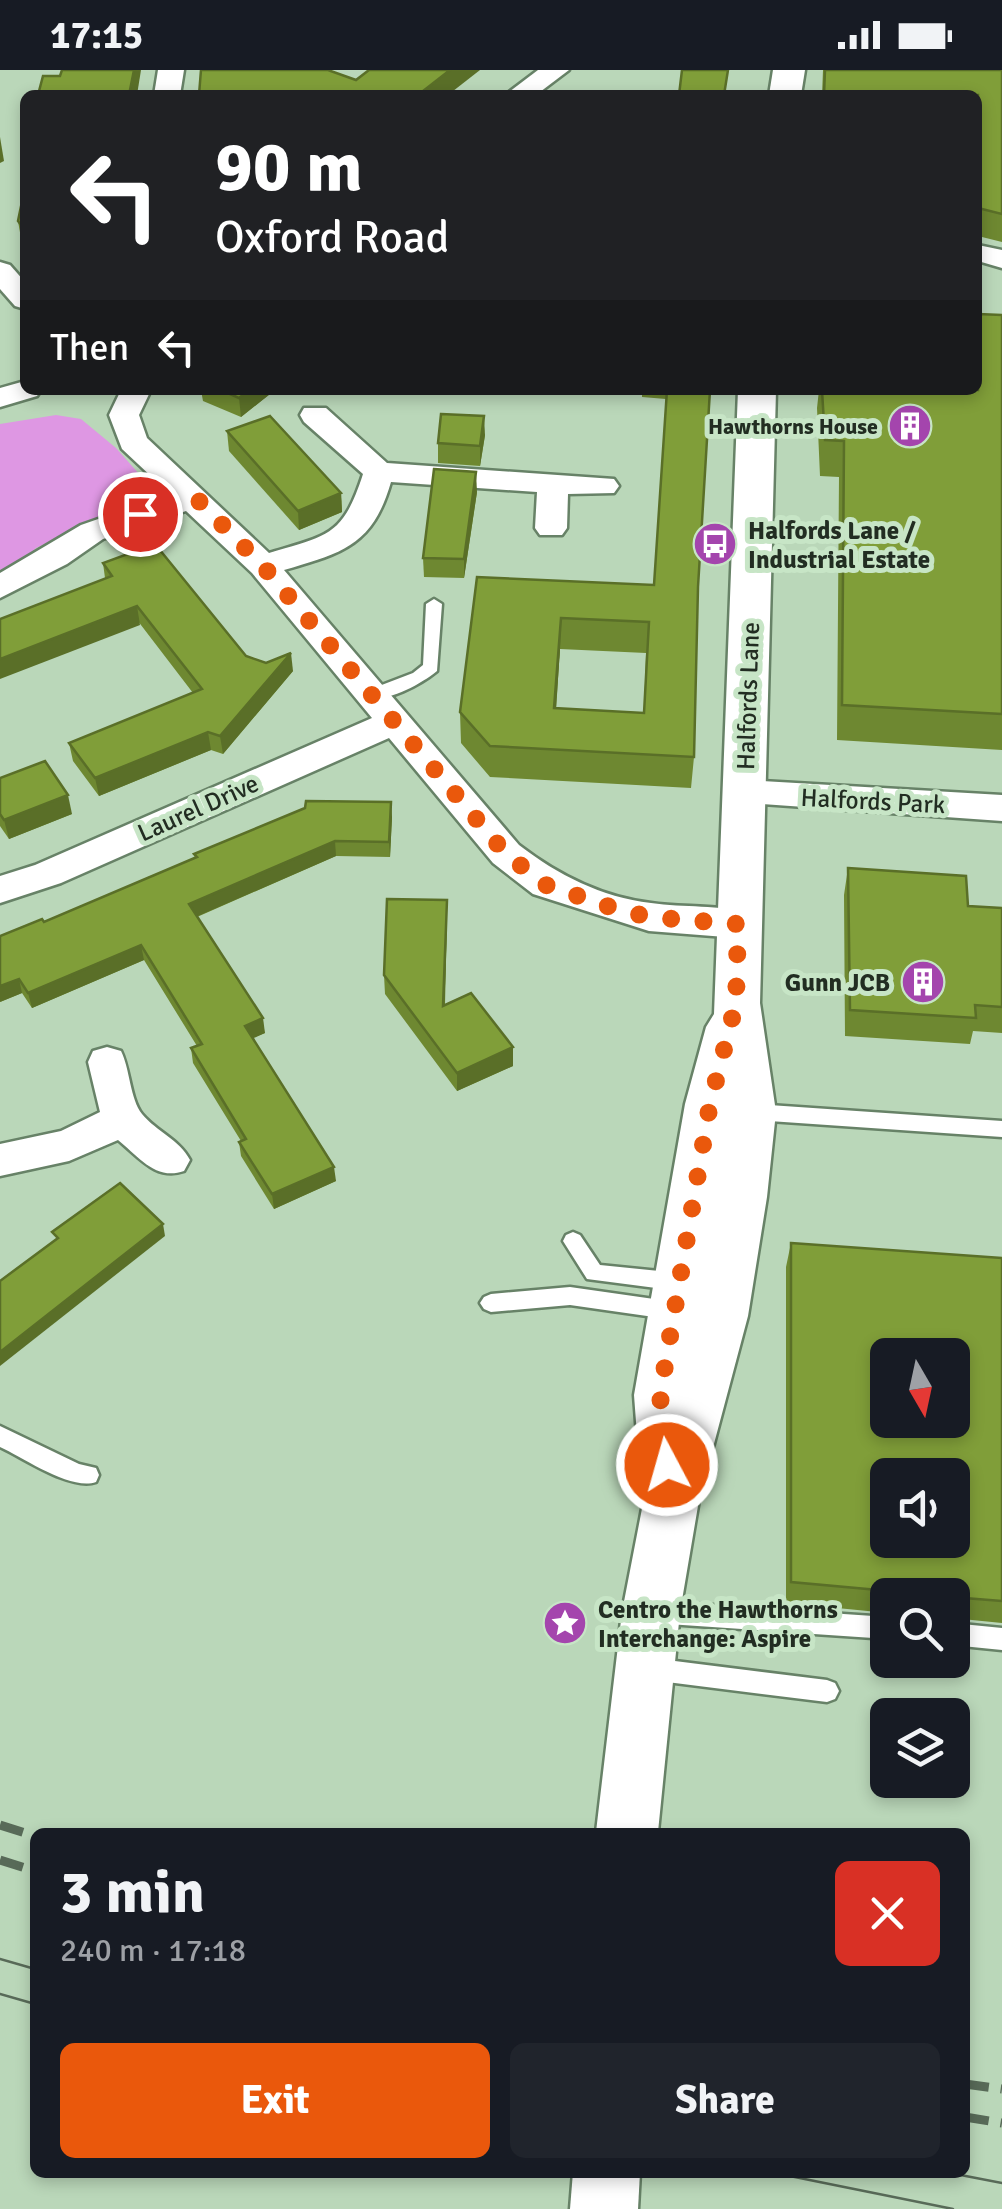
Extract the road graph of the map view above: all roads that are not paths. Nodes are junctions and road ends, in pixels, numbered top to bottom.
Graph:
1 (556, 70) edge
2 (526, 90) edge
3 (0, 271) edge
4 (20, 294) edge
5 (757, 395) edge
6 (130, 402) edge
7 (315, 415) dead end
8 (379, 472) junction
9 (553, 485) junction
10 (603, 486) dead end
11 (194, 496) junction
12 (551, 528) dead end
13 (263, 566) junction
14 (0, 587) edge
15 (434, 604) dead end
16 (372, 695) junction
17 (394, 722) junction
18 (745, 794) junction
19 (1002, 808) edge
20 (0, 890) edge
21 (738, 924) junction
22 (736, 1003) junction
23 (107, 1062) dead end
24 (750, 1112) junction
25 (122, 1120) junction
26 (1002, 1129) edge
27 (0, 1160) edge
28 (170, 1160) dead end
29 (573, 1242) dead end
30 (490, 1303) dead end
31 (699, 1304) junction
32 (0, 1436) edge
33 (88, 1475) dead end
34 (870, 1629) edge
35 (970, 1636) edge
36 (1002, 1639) edge
37 (648, 1640) junction
38 (827, 1691) dead end
39 (627, 1828) edge
40 (606, 2178) edge
41 (604, 2209) edge

1 - 2 street
3 - 4 street
5 - 18 street, Halfords Lane
6 - 11 street
7 - 8 street
8 - 9 street
8 - 13 street
9 - 10 street
9 - 12 street
11 - 13 street
11 - 14 street
13 - 16 street
15 - 16 lane
16 - 17 street
17 - 20 street, Laurel Drive
17 - 21 street
18 - 19 street, Halfords Park
18 - 21 street, Halfords Lane
21 - 22 street, Halfords Lane
22 - 24 street, Halfords Lane
22 - 31 street, Halfords Lane
23 - 25 street
24 - 26 lane
24 - 31 street, Halfords Lane
25 - 27 street
25 - 28 street
29 - 31 lane
30 - 31 lane
31 - 37 street, Halfords Lane
32 - 33 lane
34 - 37 lane
35 - 36 lane
37 - 38 lane
37 - 39 street, Halfords Lane
40 - 41 street

